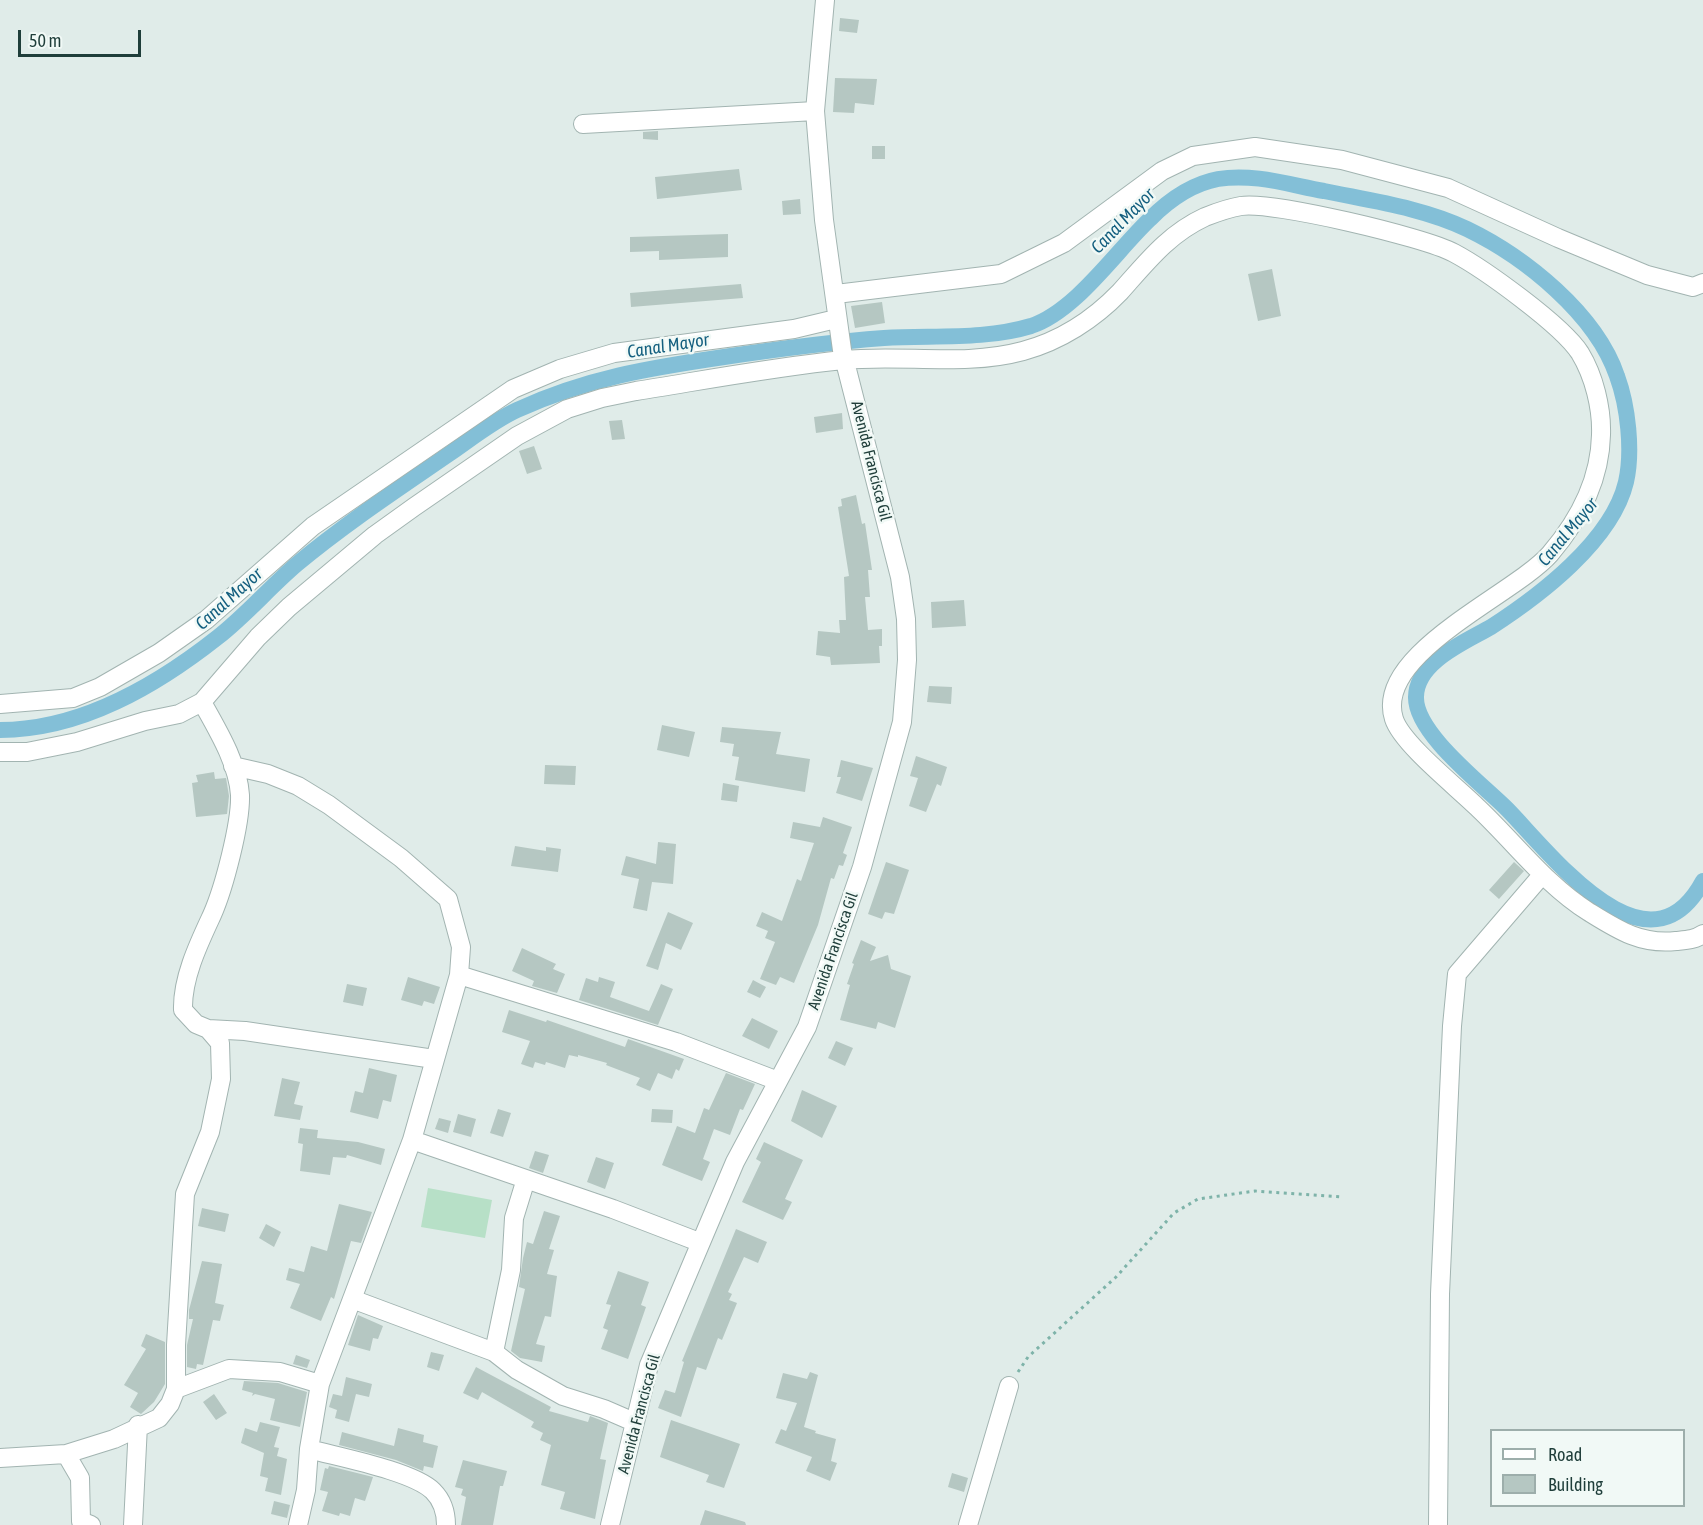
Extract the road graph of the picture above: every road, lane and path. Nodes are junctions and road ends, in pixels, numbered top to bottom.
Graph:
1 (825, 0) edge
2 (815, 111) junction
3 (583, 124) dead end
4 (1703, 283) edge
5 (836, 294) junction
6 (838, 325) junction
7 (844, 355) junction
8 (202, 702) junction
9 (0, 704) edge
10 (0, 752) edge
11 (232, 766) junction
12 (1542, 875) junction
13 (1703, 934) edge
14 (459, 975) junction
15 (208, 1029) junction
16 (434, 1059) junction
17 (778, 1081) junction
18 (412, 1140) junction
19 (526, 1179) junction
20 (1343, 1197) dead end
21 (699, 1242) junction
22 (352, 1299) junction
23 (494, 1352) junction
24 (320, 1384) junction
25 (1009, 1386) joint
26 (176, 1389) junction
27 (634, 1422) junction
28 (138, 1425) junction
29 (309, 1449) junction
30 (66, 1454) junction
31 (0, 1458) edge
32 (91, 1525) edge
33 (133, 1525) edge
34 (298, 1525) edge
35 (446, 1525) edge
36 (610, 1525) edge
37 (968, 1525) edge
38 (1438, 1525) edge

1 - 2 street, Avenida Francisca Gil
2 - 3 street
2 - 5 street, Avenida Francisca Gil
4 - 5 street
5 - 6 street, Avenida Francisca Gil
6 - 7 street, Avenida Francisca Gil
6 - 9 street
7 - 8 street
7 - 12 street
7 - 17 street, Avenida Francisca Gil
8 - 10 street
8 - 11 street
11 - 14 street
11 - 15 street
12 - 13 street
12 - 38 street
14 - 16 street
14 - 17 street
15 - 16 street
15 - 26 street
16 - 18 street
17 - 21 street, Avenida Francisca Gil
18 - 19 street
18 - 22 street
19 - 21 street
19 - 23 street
20 - 25 path
21 - 27 street, Avenida Francisca Gil
22 - 23 street
22 - 24 street
23 - 27 street
24 - 26 street
24 - 29 street
25 - 37 street
26 - 28 street
27 - 36 street, Avenida Francisca Gil
28 - 30 street
28 - 33 street
29 - 34 street
29 - 35 street
30 - 31 street
30 - 32 street

